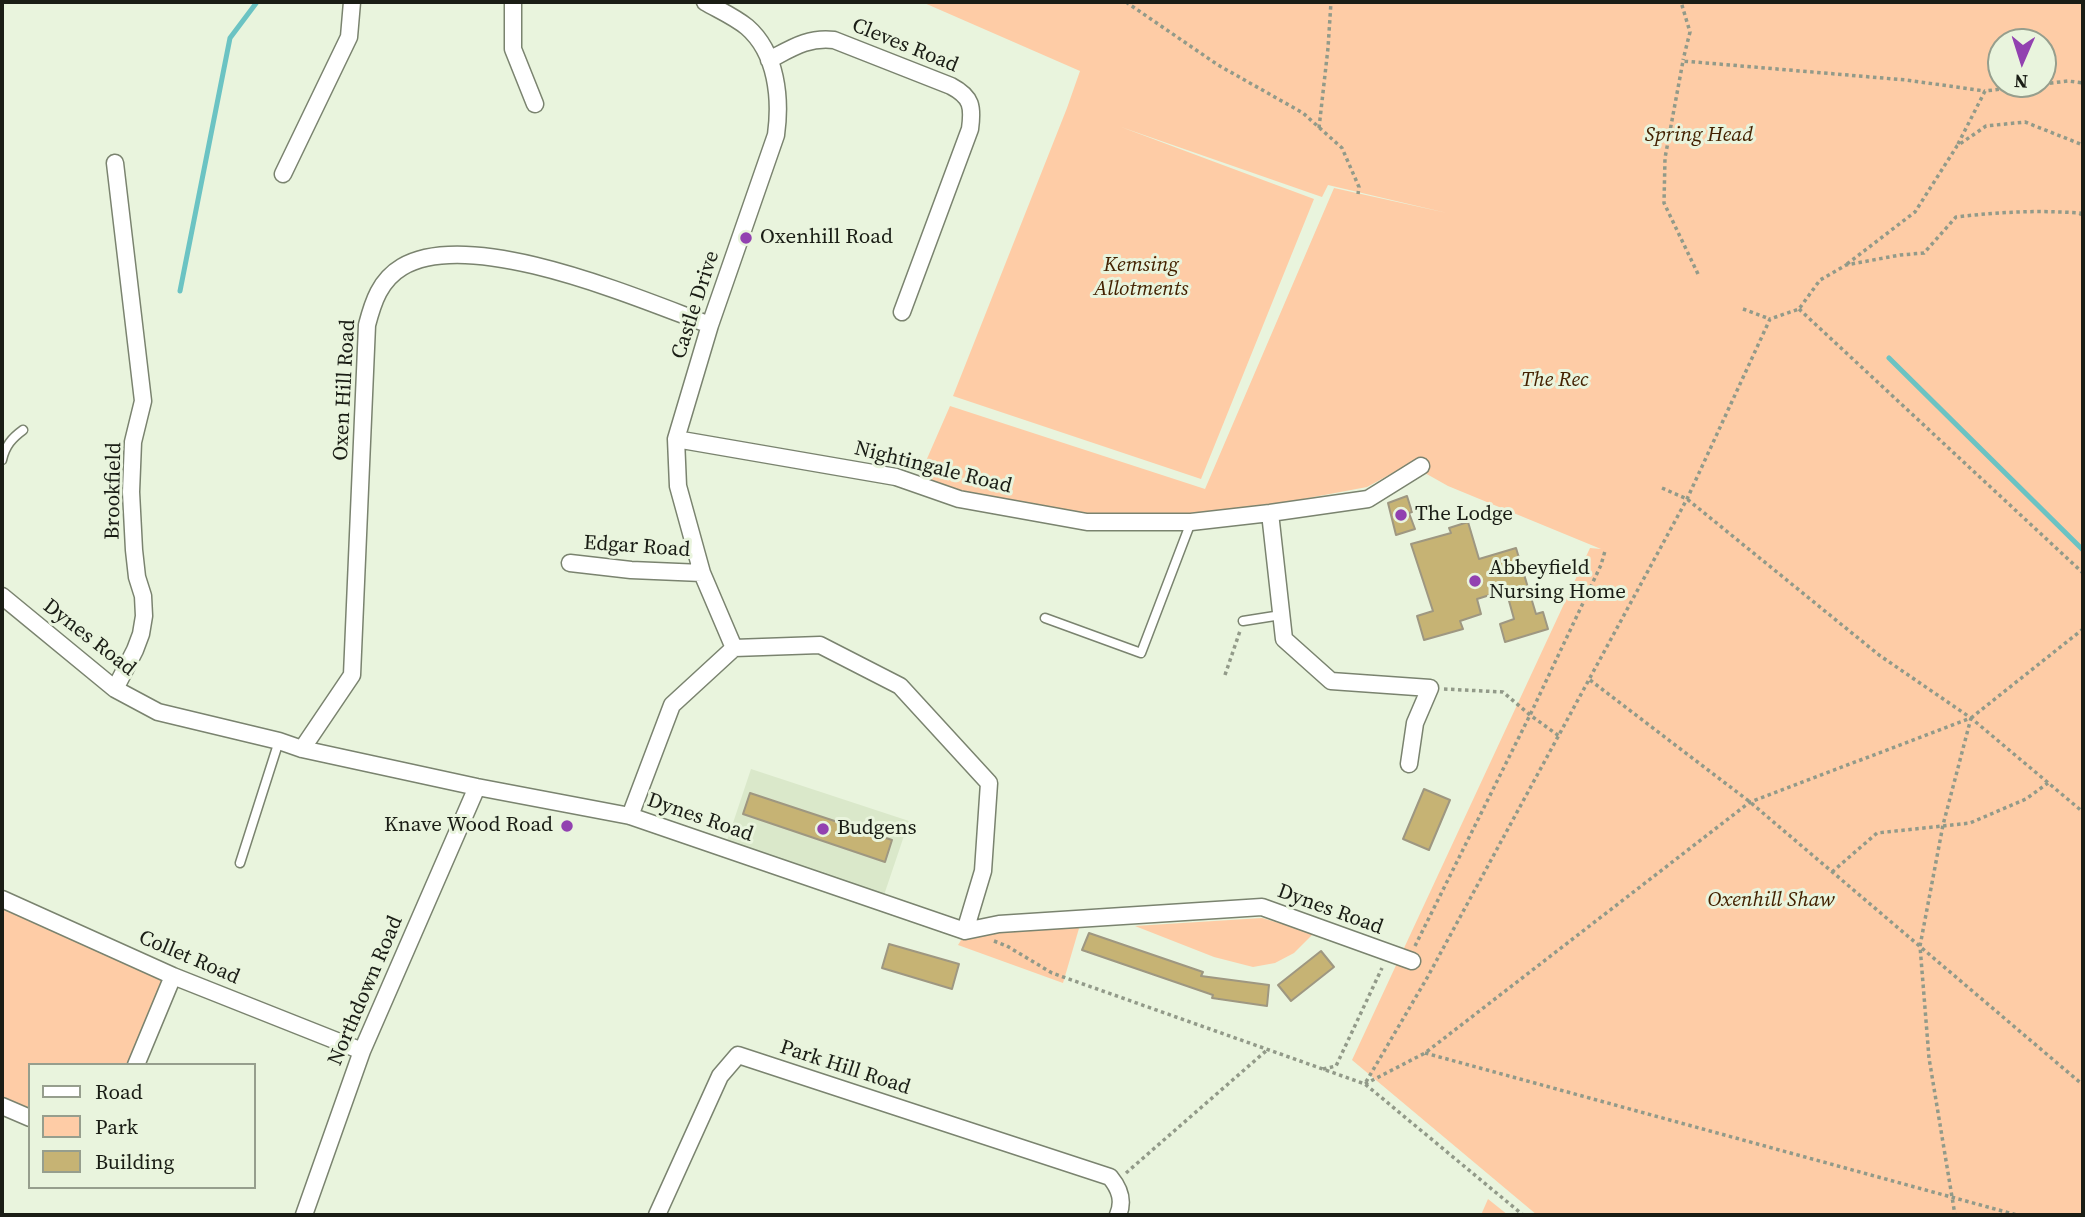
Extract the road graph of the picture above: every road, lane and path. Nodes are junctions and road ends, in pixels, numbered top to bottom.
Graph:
1 (352, 2) edge
2 (513, 2) edge
3 (705, 2) edge
4 (1126, 2) edge
5 (1331, 2) edge
6 (1677, 2) edge
7 (769, 60) junction
8 (1683, 61) junction
9 (2057, 82) edge
10 (2083, 83) edge
11 (1986, 91) joint
12 (535, 104) dead end
13 (1319, 128) junction
14 (2083, 145) edge
15 (1957, 146) junction
16 (115, 163) dead end
17 (283, 174) dead end
18 (1358, 194) dead end
19 (2083, 218) edge
20 (1846, 265) junction
21 (1698, 274) dead end
22 (1743, 309) dead end
23 (1799, 309) junction
24 (902, 312) dead end
25 (1770, 319) junction
26 (710, 325) junction
27 (23, 430) dead end
28 (677, 439) junction
29 (2, 460) edge
30 (1421, 466) dead end
31 (1662, 488) dead end
32 (1687, 499) junction
33 (1270, 513) junction
34 (1191, 522) junction
35 (1605, 551) dead end
36 (570, 563) dead end
37 (702, 573) junction
38 (2083, 573) edge
39 (2, 596) edge
40 (1281, 615) junction
41 (1045, 618) dead end
42 (1243, 621) joint
43 (2083, 629) edge
44 (733, 648) junction
45 (1224, 675) dead end
46 (1590, 680) junction
47 (1430, 688) junction
48 (115, 689) junction
49 (1530, 715) junction
50 (1971, 718) junction
51 (1559, 736) junction
52 (279, 741) junction
53 (302, 749) junction
54 (1409, 764) dead end
55 (2049, 783) junction
56 (477, 787) junction
57 (1750, 802) junction
58 (2083, 812) edge
59 (630, 816) junction
60 (1942, 825) junction
61 (240, 863) dead end
62 (1832, 872) junction
63 (2, 898) edge
64 (965, 931) junction
65 (1920, 946) junction
66 (1389, 953) junction
67 (1410, 961) joint
68 (173, 976) junction
69 (1267, 1050) junction
70 (362, 1051) junction
71 (1425, 1053) junction
72 (137, 1063) edge
73 (1321, 1069) junction
74 (1365, 1084) junction
75 (2083, 1085) edge
76 (2, 1106) edge
77 (28, 1117) edge
78 (1112, 1180) junction
79 (1952, 1198) junction
80 (303, 1215) edge
81 (657, 1215) edge
82 (1118, 1215) edge
83 (1523, 1215) edge
84 (1955, 1215) edge
85 (2017, 1215) edge

1 - 17 street
2 - 12 street
3 - 7 street, Castle Drive
4 - 13 path
5 - 13 path
6 - 8 path
7 - 24 street, Cleves Road
7 - 26 street, Castle Drive
8 - 11 path
8 - 21 path
9 - 10 path
11 - 15 path
13 - 18 path
14 - 15 path
15 - 20 path
16 - 48 street, Brookfield
19 - 20 path
20 - 23 path
22 - 25 path
23 - 25 path
23 - 38 path
25 - 32 path
26 - 28 street, Castle Drive
26 - 53 street, Oxen Hill Road
27 - 29 lane
28 - 34 street, Nightingale Road
28 - 37 street, Castle Drive
30 - 33 street, Nightingale Road
31 - 32 path
32 - 46 path
32 - 50 path
33 - 34 street, Nightingale Road
33 - 40 street
34 - 41 lane
35 - 49 path
36 - 37 street, Edgar Road
37 - 44 street, Castle Drive
39 - 48 street, Dynes Road
40 - 42 lane
40 - 47 street
42 - 45 path
43 - 50 path
44 - 59 street
44 - 64 street
46 - 51 path
46 - 57 path
47 - 49 path
47 - 54 street
48 - 52 street, Dynes Road
49 - 51 path
49 - 67 path
50 - 55 path
50 - 57 path
50 - 60 path
51 - 74 path
52 - 53 street, Dynes Road
52 - 61 lane
53 - 56 street, Dynes Road
55 - 58 path
55 - 60 path
56 - 59 street, Dynes Road
56 - 70 street, Northdown Road
57 - 62 path
57 - 71 path
59 - 64 street, Dynes Road
60 - 62 path
60 - 65 path
62 - 65 path
63 - 68 street, Collet Road
64 - 66 street, Dynes Road
64 - 69 path
65 - 75 path
65 - 79 path
66 - 67 street, Dynes Road
66 - 73 path
68 - 70 street, Collet Road
68 - 72 street
69 - 73 path
69 - 78 path
70 - 80 street, Northdown Road
71 - 74 path
71 - 79 path
73 - 74 path
74 - 83 path
76 - 77 street
78 - 81 street, Park Hill Road
78 - 82 street
79 - 84 path
79 - 85 path

